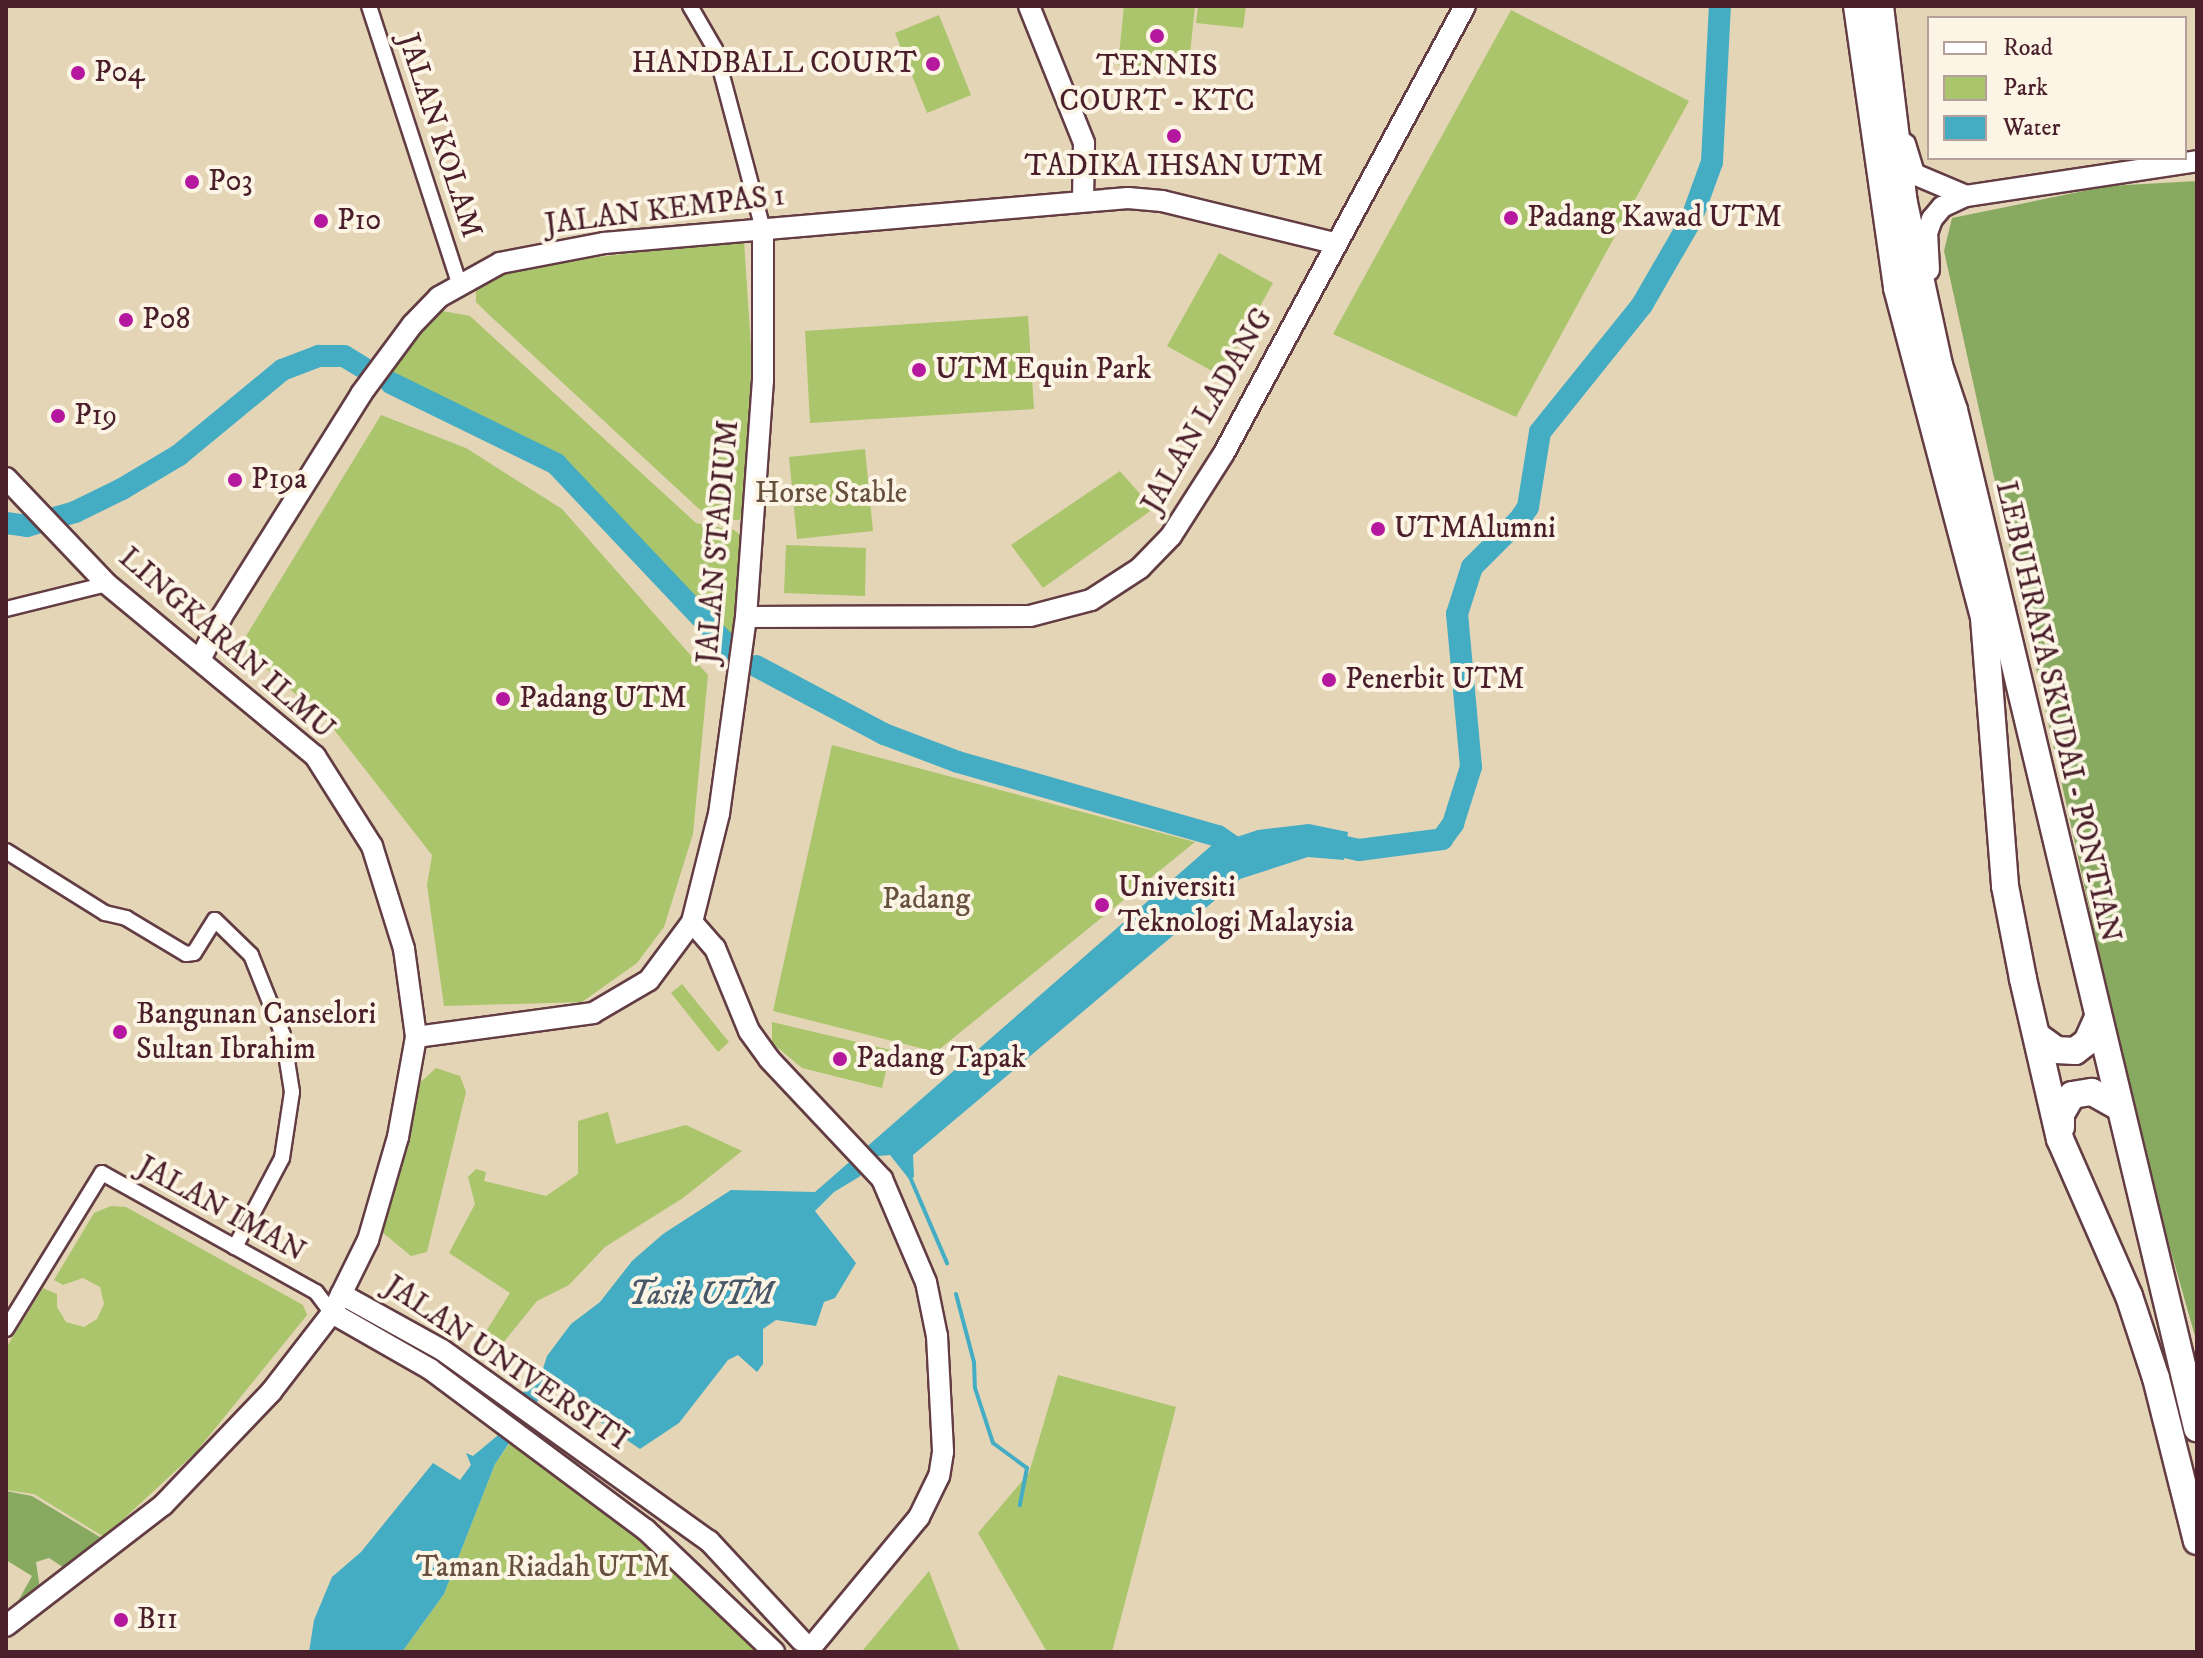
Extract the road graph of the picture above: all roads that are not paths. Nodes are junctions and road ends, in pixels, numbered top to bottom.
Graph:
1 (369, 6) edge
2 (690, 6) edge
3 (1029, 6) edge
4 (1465, 6) edge
5 (1844, 6) edge
6 (1857, 6) edge
7 (1880, 6) edge
8 (1884, 42) junction
9 (2197, 161) edge
10 (1966, 196) junction
11 (1083, 200) junction
12 (763, 230) junction
13 (1334, 243) junction
14 (459, 283) junction
15 (1897, 288) junction
16 (1954, 410) junction
17 (6, 478) edge
18 (107, 584) junction
19 (6, 609) edge
20 (746, 617) junction
21 (201, 658) junction
22 (6, 851) edge
23 (698, 901) junction
24 (692, 922) junction
25 (715, 948) junction
26 (2097, 1020) junction
27 (2037, 1036) junction
28 (416, 1037) junction
29 (2119, 1107) junction
30 (2060, 1139) junction
31 (235, 1247) junction
32 (316, 1292) junction
33 (341, 1294) junction
34 (332, 1313) junction
35 (6, 1329) edge
36 (2197, 1428) edge
37 (2197, 1541) edge
38 (6, 1626) edge
39 (804, 1648) edge
40 (774, 1652) edge

1 - 14 street, JALAN KOLAM
2 - 12 street
3 - 11 street
4 - 13 street, JALAN LADANG
5 - 15 highway
6 - 15 highway, LEBUHRAYA SKUDAI - PONTIAN
7 - 8 highway, LEBUHRAYA SKUDAI - PONTIAN
8 - 10 street
8 - 16 highway, LEBUHRAYA SKUDAI - PONTIAN
9 - 10 street
10 - 16 street
11 - 12 street, JALAN KEMPAS 1
11 - 13 street, JALAN KEMPAS 1
12 - 14 street, JALAN KEMPAS 1
12 - 20 street, JALAN STADIUM
13 - 20 street, JALAN LADANG
14 - 21 street, JALAN KEMPAS 1
15 - 27 highway, LEBUHRAYA SKUDAI - PONTIAN
16 - 26 highway, LEBUHRAYA SKUDAI - PONTIAN
17 - 18 street, LINGKARAN ILMU
18 - 19 street
18 - 21 street, LINGKARAN ILMU
20 - 23 street, JALAN STADIUM
21 - 28 street, LINGKARAN ILMU
22 - 31 street
23 - 24 street, JALAN STADIUM
23 - 25 street
24 - 25 street
24 - 28 street, JALAN STADIUM
25 - 39 street
26 - 27 highway
26 - 29 highway, LEBUHRAYA SKUDAI - PONTIAN
27 - 30 highway, LEBUHRAYA SKUDAI - PONTIAN
28 - 33 street, LINGKARAN ILMU
29 - 30 highway
29 - 36 highway, LEBUHRAYA SKUDAI - PONTIAN
30 - 37 highway, LEBUHRAYA SKUDAI - PONTIAN
31 - 32 street, JALAN IMAN
31 - 35 street, JALAN IMAN
32 - 33 street, JALAN UNIVERSITI
32 - 34 street, JALAN UNIVERSITI
33 - 34 street, LINGKARAN ILMU
33 - 39 street, JALAN UNIVERSITI
34 - 38 street, LINGKARAN ILMU
34 - 40 street, JALAN UNIVERSITI

